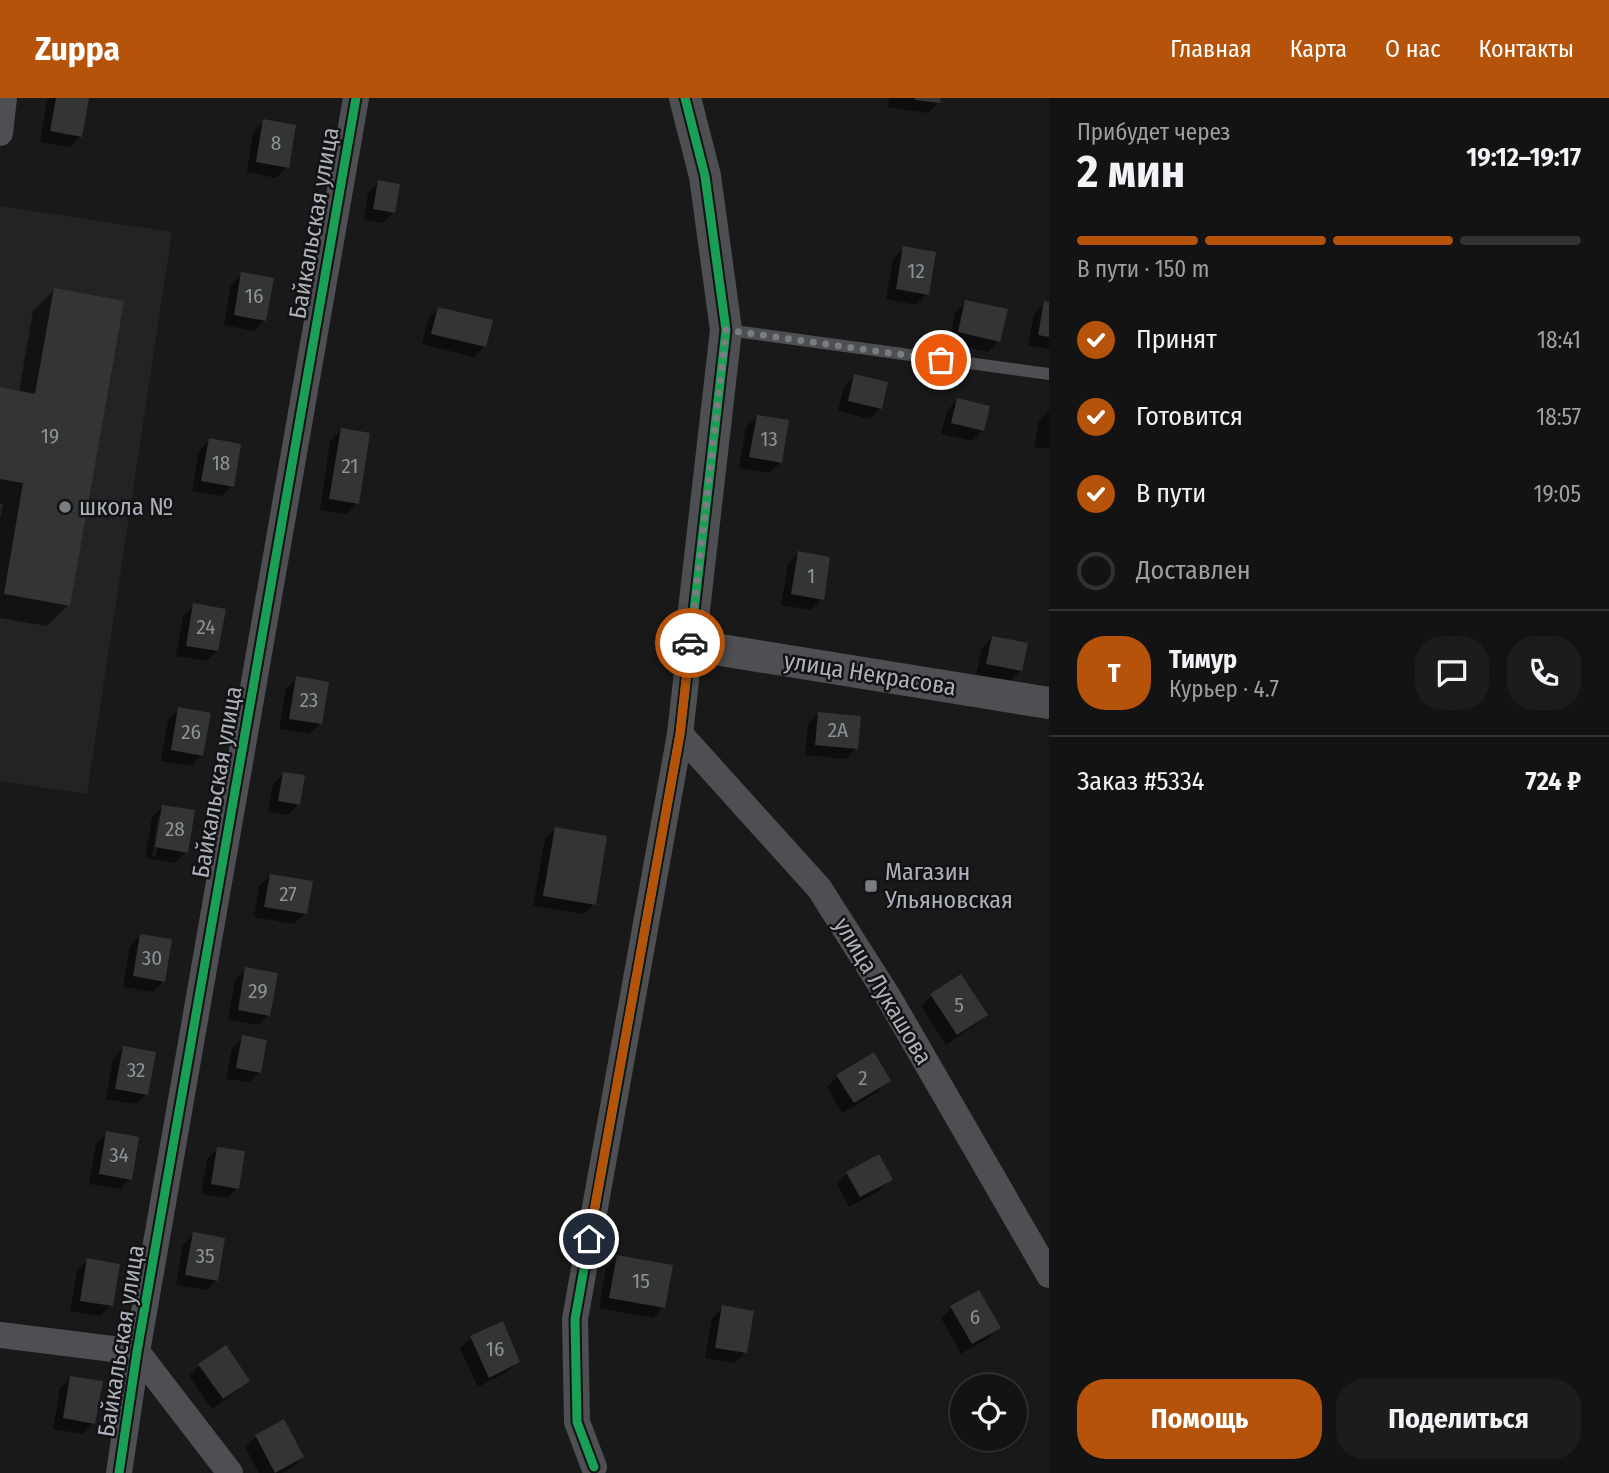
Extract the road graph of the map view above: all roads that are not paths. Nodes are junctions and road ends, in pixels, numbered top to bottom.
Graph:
1 (4, 98) edge
2 (356, 98) edge
3 (685, 98) edge
4 (0, 133) edge
5 (726, 330) junction
6 (1049, 374) edge
7 (690, 645) junction
8 (1049, 703) edge
9 (680, 734) junction
10 (1049, 1275) edge
11 (0, 1335) edge
12 (137, 1352) junction
13 (594, 1467) dead end
14 (119, 1473) edge
15 (230, 1473) edge

1 - 4 street
2 - 12 street, Байкальская улица
3 - 5 street
5 - 6 lane
5 - 7 street
7 - 8 street, улица Некрасова
7 - 9 street
9 - 10 street, улица Лукашова
9 - 13 street
11 - 12 street
12 - 14 street, Байкальская улица
12 - 15 street

